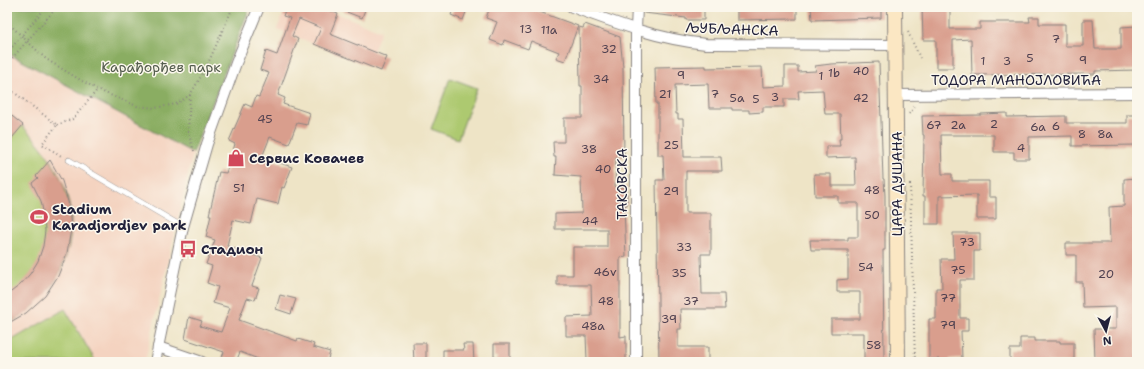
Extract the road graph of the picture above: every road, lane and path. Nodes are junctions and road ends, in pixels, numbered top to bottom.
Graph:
1 (46, 7) edge
2 (57, 7) edge
3 (233, 7) edge
4 (259, 7) edge
5 (572, 7) edge
6 (638, 7) edge
7 (895, 7) edge
8 (7, 22) edge
9 (636, 29) junction
10 (907, 29) dead end
11 (22, 37) junction
12 (27, 42) junction
13 (896, 45) junction
14 (7, 53) edge
15 (920, 58) dead end
16 (7, 64) edge
17 (7, 87) edge
18 (98, 89) junction
19 (1137, 93) edge
20 (896, 94) junction
21 (190, 95) junction
22 (916, 104) dead end
23 (908, 119) dead end
24 (57, 125) junction
25 (69, 160) joint
26 (199, 171) junction
27 (910, 182) dead end
28 (183, 227) junction
29 (158, 347) junction
30 (155, 362) edge
31 (202, 362) edge
32 (636, 362) edge
33 (898, 362) edge
34 (915, 362) edge

1 - 11 path
2 - 12 path
3 - 21 path
4 - 26 street
5 - 9 street, ЉУБЉАНСКА
6 - 9 street, ТАКОВСКА
7 - 13 street, ЦАРА ДУШАНА
8 - 11 path
9 - 13 street, ЉУБЉАНСКА
9 - 32 street, ТАКОВСКА
10 - 15 path
11 - 12 path
11 - 14 path
12 - 16 path
12 - 18 path
13 - 20 street, ЦАРА ДУШАНА
17 - 24 path
18 - 21 path
18 - 24 path
19 - 20 street, ТОДОРА МАНОЈЛОВИЋА
20 - 33 street, ЦАРА ДУШАНА
21 - 26 path
22 - 23 path
24 - 25 path
25 - 28 lane
26 - 28 street
27 - 34 path
28 - 29 street
29 - 30 street
29 - 31 street

